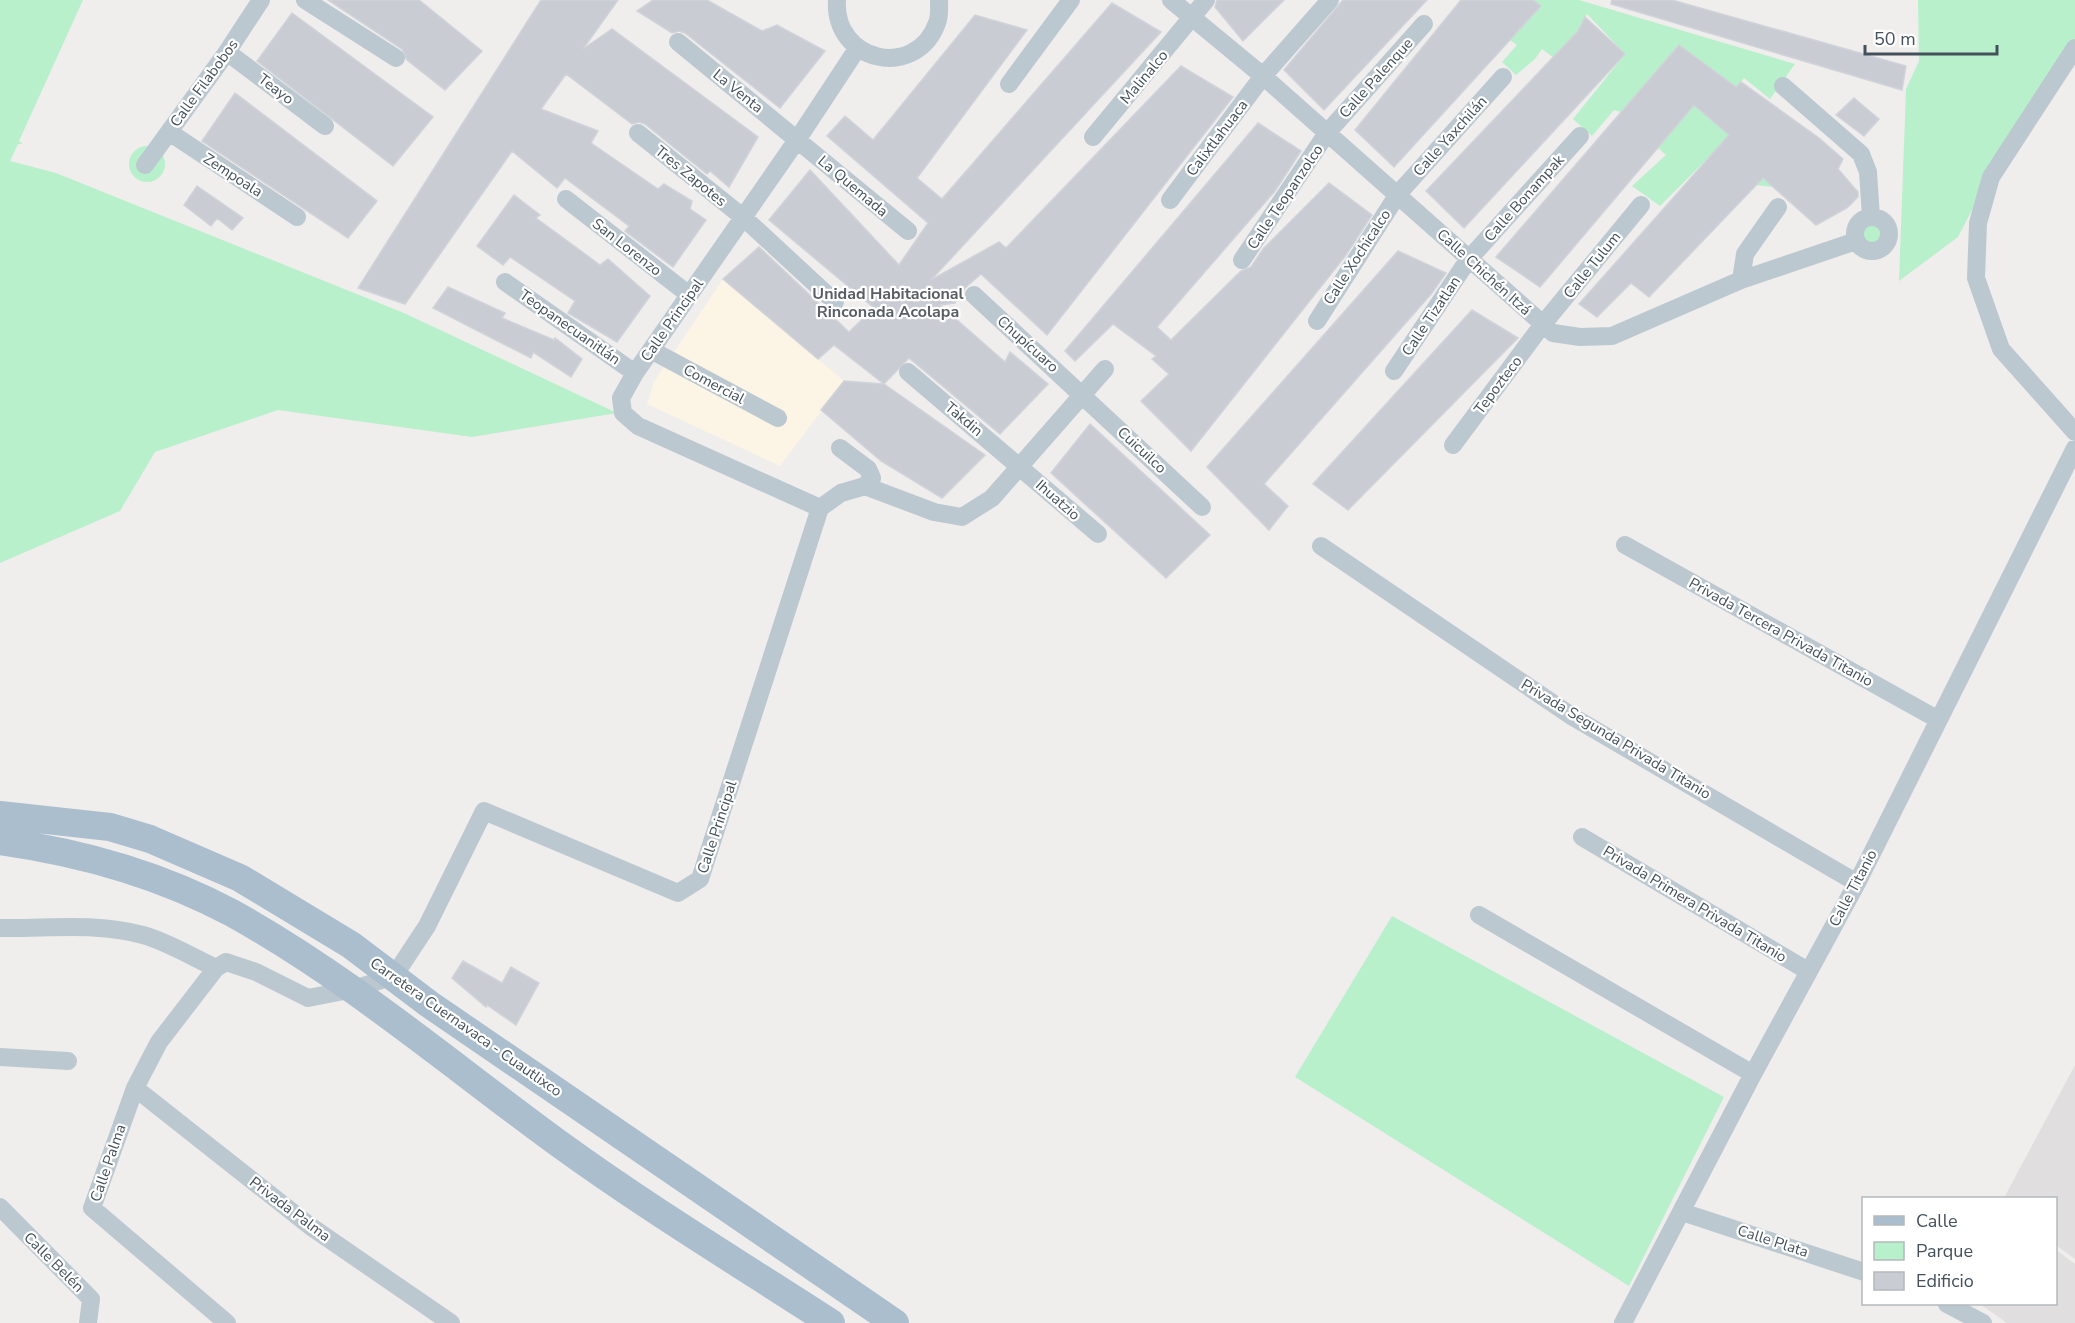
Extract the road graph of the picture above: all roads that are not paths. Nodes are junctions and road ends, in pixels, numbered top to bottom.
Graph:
1 (261, 0) edge
2 (305, 0) edge
3 (837, 0) edge
4 (939, 0) edge
5 (1071, 0) edge
6 (1171, 0) edge
7 (1206, 0) edge
8 (1330, 0) edge
9 (1194, 18) junction
10 (1424, 24) dead end
11 (678, 42) dead end
12 (2075, 48) edge
13 (857, 49) junction
14 (227, 52) junction
15 (396, 58) dead end
16 (1263, 76) junction
17 (1503, 77) dead end
18 (1009, 84) dead end
19 (1783, 86) dead end
20 (325, 126) dead end
21 (169, 132) junction
22 (638, 133) dead end
23 (1327, 133) junction
24 (1580, 136) dead end
25 (1093, 137) dead end
26 (797, 140) junction
27 (145, 165) dead end
28 (1398, 194) junction
29 (566, 199) dead end
30 (1170, 200) dead end
31 (1641, 206) dead end
32 (1778, 207) dead end
33 (297, 217) dead end
34 (1871, 217) junction
35 (744, 218) junction
36 (908, 231) dead end
37 (1856, 241) junction
38 (1242, 260) dead end
39 (1468, 260) junction
40 (1741, 280) junction
41 (505, 282) dead end
42 (688, 294) junction
43 (974, 295) dead end
44 (835, 302) dead end
45 (1317, 321) dead end
46 (1543, 324) junction
47 (651, 350) junction
48 (1105, 369) dead end
49 (1394, 371) dead end
50 (908, 372) dead end
51 (635, 373) junction
52 (1082, 393) junction
53 (778, 418) dead end
54 (2075, 432) edge
55 (1452, 445) dead end
56 (840, 447) dead end
57 (2075, 448) edge
58 (1019, 465) junction
59 (865, 486) junction
60 (820, 507) junction
61 (1202, 507) dead end
62 (1098, 534) dead end
63 (1625, 545) dead end
64 (1321, 546) dead end
65 (1937, 719) junction
66 (0, 815) edge
67 (1582, 837) dead end
68 (0, 841) edge
69 (1857, 883) junction
70 (1479, 915) dead end
71 (0, 928) edge
72 (221, 965) junction
73 (1809, 971) junction
74 (394, 976) junction
75 (354, 989) junction
76 (0, 1057) edge
77 (68, 1061) dead end
78 (1752, 1074) junction
79 (135, 1088) junction
80 (581, 1107) junction
81 (558, 1143) junction
82 (0, 1207) edge
83 (1682, 1212) junction
84 (1862, 1272) edge
85 (1949, 1305) edge
86 (88, 1323) edge
87 (227, 1323) edge
88 (451, 1323) edge
89 (831, 1323) edge
90 (895, 1323) edge
91 (1623, 1323) edge
92 (1983, 1323) edge

1 - 14 street, Calle Filabobos
2 - 15 street
3 - 13 street
4 - 13 street
5 - 18 street
6 - 9 street, Calle Chichén Itzá
7 - 9 street, Malinalco
8 - 16 street, Calixtlahuaca
9 - 16 street, Calle Chichén Itzá
9 - 25 street, Malinalco
10 - 23 street, Calle Palenque
11 - 26 street, La Venta
12 - 54 street
13 - 26 street, Calle Principal
14 - 20 street, Teayo
14 - 21 street, Calle Filabobos
16 - 23 street, Calle Chichén Itzá
16 - 30 street, Calixtlahuaca
17 - 28 street, Calle Yaxchilán
19 - 34 street
21 - 27 street, Calle Filabobos
21 - 33 street, Zempoala
22 - 35 street, Tres Zapotes
23 - 28 street, Calle Chichén Itzá
23 - 38 street, Calle Teopanzolco
24 - 39 street, Calle Bonampak
26 - 35 street, Calle Principal
26 - 36 street, La Quemada
28 - 39 street, Calle Chichén Itzá
28 - 45 street, Calle Xochicalco
29 - 42 street, San Lorenzo
31 - 46 street, Calle Tulum
32 - 40 street
34 - 37 street
34 - 37 street
35 - 42 street, Calle Principal
35 - 44 street, Tres Zapotes
37 - 40 street, Calle Chichén Itzá
39 - 46 street, Calle Chichén Itzá
39 - 49 street, Calle Tizatlan
40 - 46 street, Calle Chichén Itzá
41 - 51 street, Teopanecuanitlán
42 - 47 street, Calle Principal
43 - 52 street, Chupícuaro
46 - 55 street, Tepozteco
47 - 51 street, Calle Principal
47 - 53 street, Comercial
48 - 52 street
50 - 58 street, Takdin
51 - 60 street, Calle Principal
52 - 58 street
52 - 61 street, Cuicuilco
56 - 59 street
57 - 65 street, Calle Titanio
58 - 59 street
58 - 62 street, Ihuatzio
59 - 60 street
60 - 74 street, Calle Principal
63 - 65 street, Privada Tercera Privada Titanio
64 - 69 street, Privada Segunda Privada Titanio
65 - 69 street, Calle Titanio
66 - 74 main road, Carretera Cuernavaca - Cuautlixco
67 - 73 street, Privada Primera Privada Titanio
68 - 75 main road
69 - 73 street, Calle Titanio
70 - 78 street
71 - 72 street
72 - 75 street
72 - 79 street, Calle Palma
73 - 78 street, Calle Titanio
74 - 75 street
74 - 80 main road, Carretera Cuernavaca - Cuautlixco
75 - 81 main road
76 - 77 street
78 - 83 street, Calle Titanio
79 - 87 street, Calle Palma
79 - 88 street, Privada Palma
80 - 81 main road
80 - 90 main road, Carretera Cuernavaca - Cuautlixco
81 - 89 main road
82 - 86 street, Calle Belén
83 - 84 street, Calle Plata
83 - 91 street, Calle Titanio
85 - 92 street

